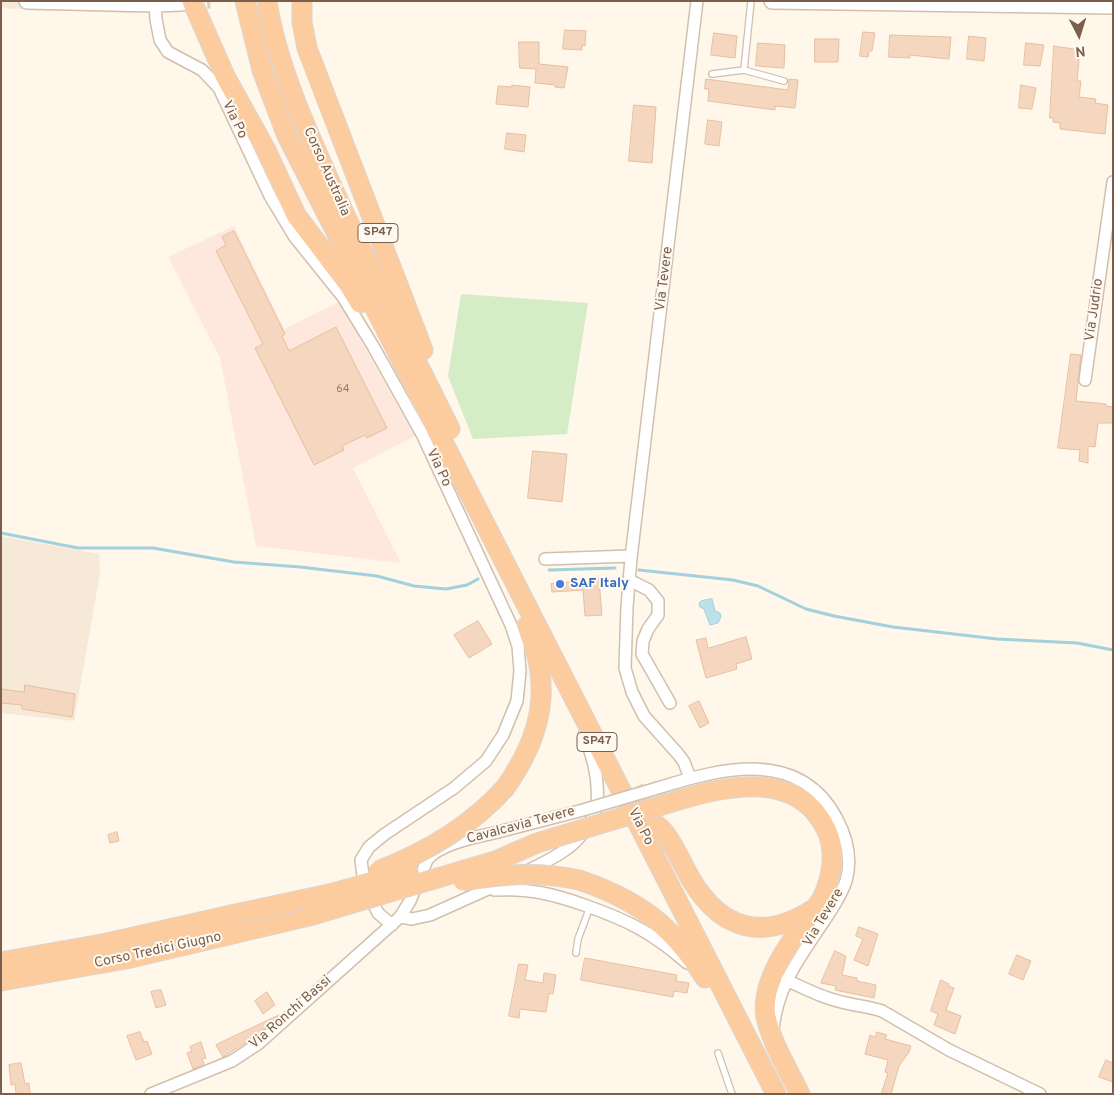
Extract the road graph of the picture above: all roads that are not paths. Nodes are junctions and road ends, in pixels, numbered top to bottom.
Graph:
1 (26, 1) edge
2 (206, 1) edge
3 (302, 1) edge
4 (697, 1) edge
5 (751, 1) edge
6 (772, 1) edge
7 (187, 2) edge
8 (155, 4) junction
9 (246, 6) edge
10 (1113, 6) edge
11 (268, 8) edge
12 (744, 70) junction
13 (712, 74) dead end
14 (784, 81) dead end
15 (265, 148) junction
16 (1113, 182) edge
17 (1085, 380) dead end
18 (421, 401) junction
19 (456, 443) junction
20 (477, 508) junction
21 (631, 556) junction
22 (545, 558) dead end
23 (629, 580) junction
24 (571, 690) junction
25 (670, 703) dead end
26 (690, 778) junction
27 (634, 788) tunnel mouth
28 (535, 843) junction
29 (484, 890) junction
30 (590, 907) junction
31 (815, 908) junction
32 (313, 915) junction
33 (230, 916) junction
34 (396, 921) junction
35 (576, 953) dead end
36 (1, 962) edge
37 (705, 978) junction
38 (786, 980) junction
39 (1, 981) edge
40 (773, 1037) junction
41 (718, 1053) dead end
42 (773, 1088) edge
43 (151, 1094) edge
44 (732, 1094) edge
45 (791, 1094) edge
46 (800, 1094) edge
47 (1040, 1094) edge

1 - 8 street
2 - 15 highway, SP47
3 - 19 highway, SP47
4 - 21 street, Via Tevere
5 - 12 lane
6 - 10 street
7 - 8 street
7 - 15 highway, SP47
8 - 34 street, Via Po
9 - 18 highway, Corso Australia / SP47
11 - 19 highway, Corso Australia / SP47
12 - 13 lane
12 - 14 lane
15 - 18 highway, SP47
16 - 17 street, Via Judrio
18 - 20 highway, Via Po / SP47
19 - 27 highway, Via Po / SP47
20 - 24 highway, Via Po / SP47
20 - 33 highway, bridge
21 - 22 street
21 - 23 street, Via Tevere
23 - 25 street
23 - 26 street, Via Tevere
24 - 29 street
24 - 42 highway, Via Po / SP47
26 - 34 street, Cavalcavia Tevere, bridge
26 - 38 street, Via Tevere
28 - 31 highway, bridge
28 - 32 highway, bridge
28 - 33 highway, bridge
29 - 30 street
29 - 34 street
30 - 35 lane
30 - 37 street
31 - 40 highway
31 - 45 highway, Via Po
32 - 37 highway, bridge
32 - 39 highway, Corso Tredici Giugno
33 - 36 highway, Corso Tredici Giugno
34 - 43 street, Via Ronchi Bassi
37 - 42 highway
38 - 40 street, Via Tevere
38 - 47 street
40 - 46 highway
41 - 44 lane

